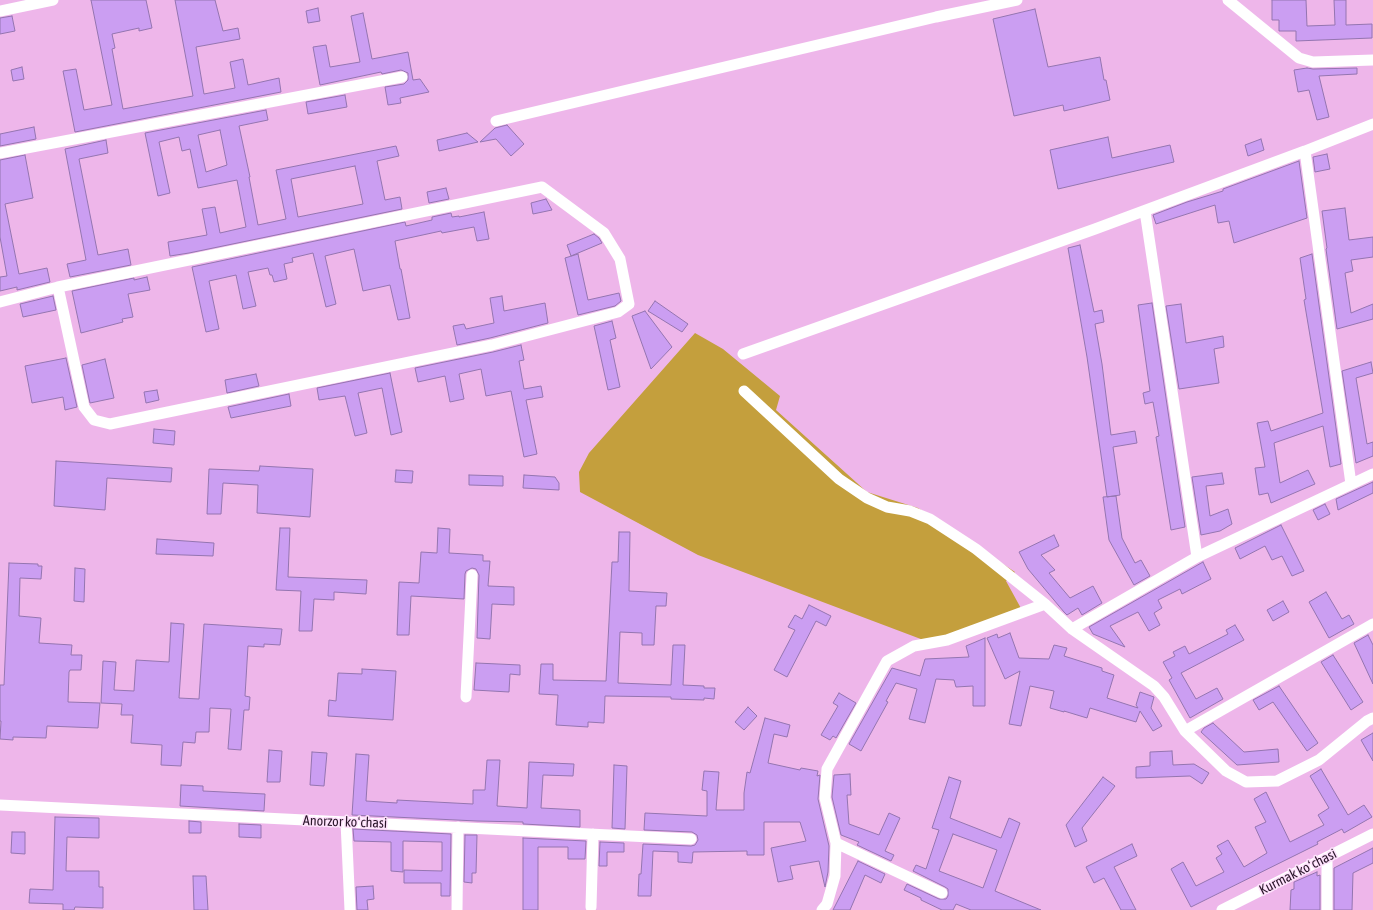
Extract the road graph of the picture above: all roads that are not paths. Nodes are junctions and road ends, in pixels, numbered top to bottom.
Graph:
1 (53, 0) edge
2 (1017, 0) edge
3 (1228, 0) edge
4 (0, 11) edge
5 (1373, 60) edge
6 (402, 77) dead end
7 (496, 121) dead end
8 (1373, 124) edge
9 (1306, 151) junction
10 (0, 153) edge
11 (1145, 210) junction
12 (58, 287) junction
13 (0, 302) edge
14 (743, 354) dead end
15 (744, 391) dead end
16 (1373, 474) edge
17 (1351, 484) junction
18 (1197, 556) junction
19 (472, 575) dead end
20 (1045, 604) junction
21 (1373, 624) edge
22 (1072, 629) junction
23 (466, 697) dead end
24 (1373, 718) edge
25 (1185, 731) junction
26 (0, 805) edge
27 (346, 822) junction
28 (458, 827) junction
29 (593, 834) junction
30 (1373, 834) edge
31 (691, 839) dead end
32 (836, 843) junction
33 (1327, 858) junction
34 (942, 893) dead end
35 (591, 907) dead end
36 (350, 910) edge
37 (457, 910) edge
38 (822, 910) edge
39 (1222, 910) edge
40 (1327, 910) edge

1 - 4 street
2 - 7 street
3 - 5 street
6 - 10 street
8 - 9 street
9 - 11 street
9 - 17 street
11 - 14 street
11 - 18 street
12 - 12 street
12 - 13 street
15 - 20 street
16 - 17 street
17 - 18 street
18 - 22 street
19 - 23 street
20 - 22 street
20 - 32 street
21 - 25 street
22 - 25 street
24 - 25 street
26 - 27 street, Anorzor koʻchasi
27 - 28 street, Anorzor koʻchasi
27 - 36 street
28 - 29 street, Anorzor koʻchasi
28 - 37 street
29 - 31 street, Anorzor koʻchasi
29 - 35 street
30 - 33 street, Kurmak koʻchasi
32 - 34 street
32 - 38 street
33 - 39 street, Kurmak koʻchasi
33 - 40 street

